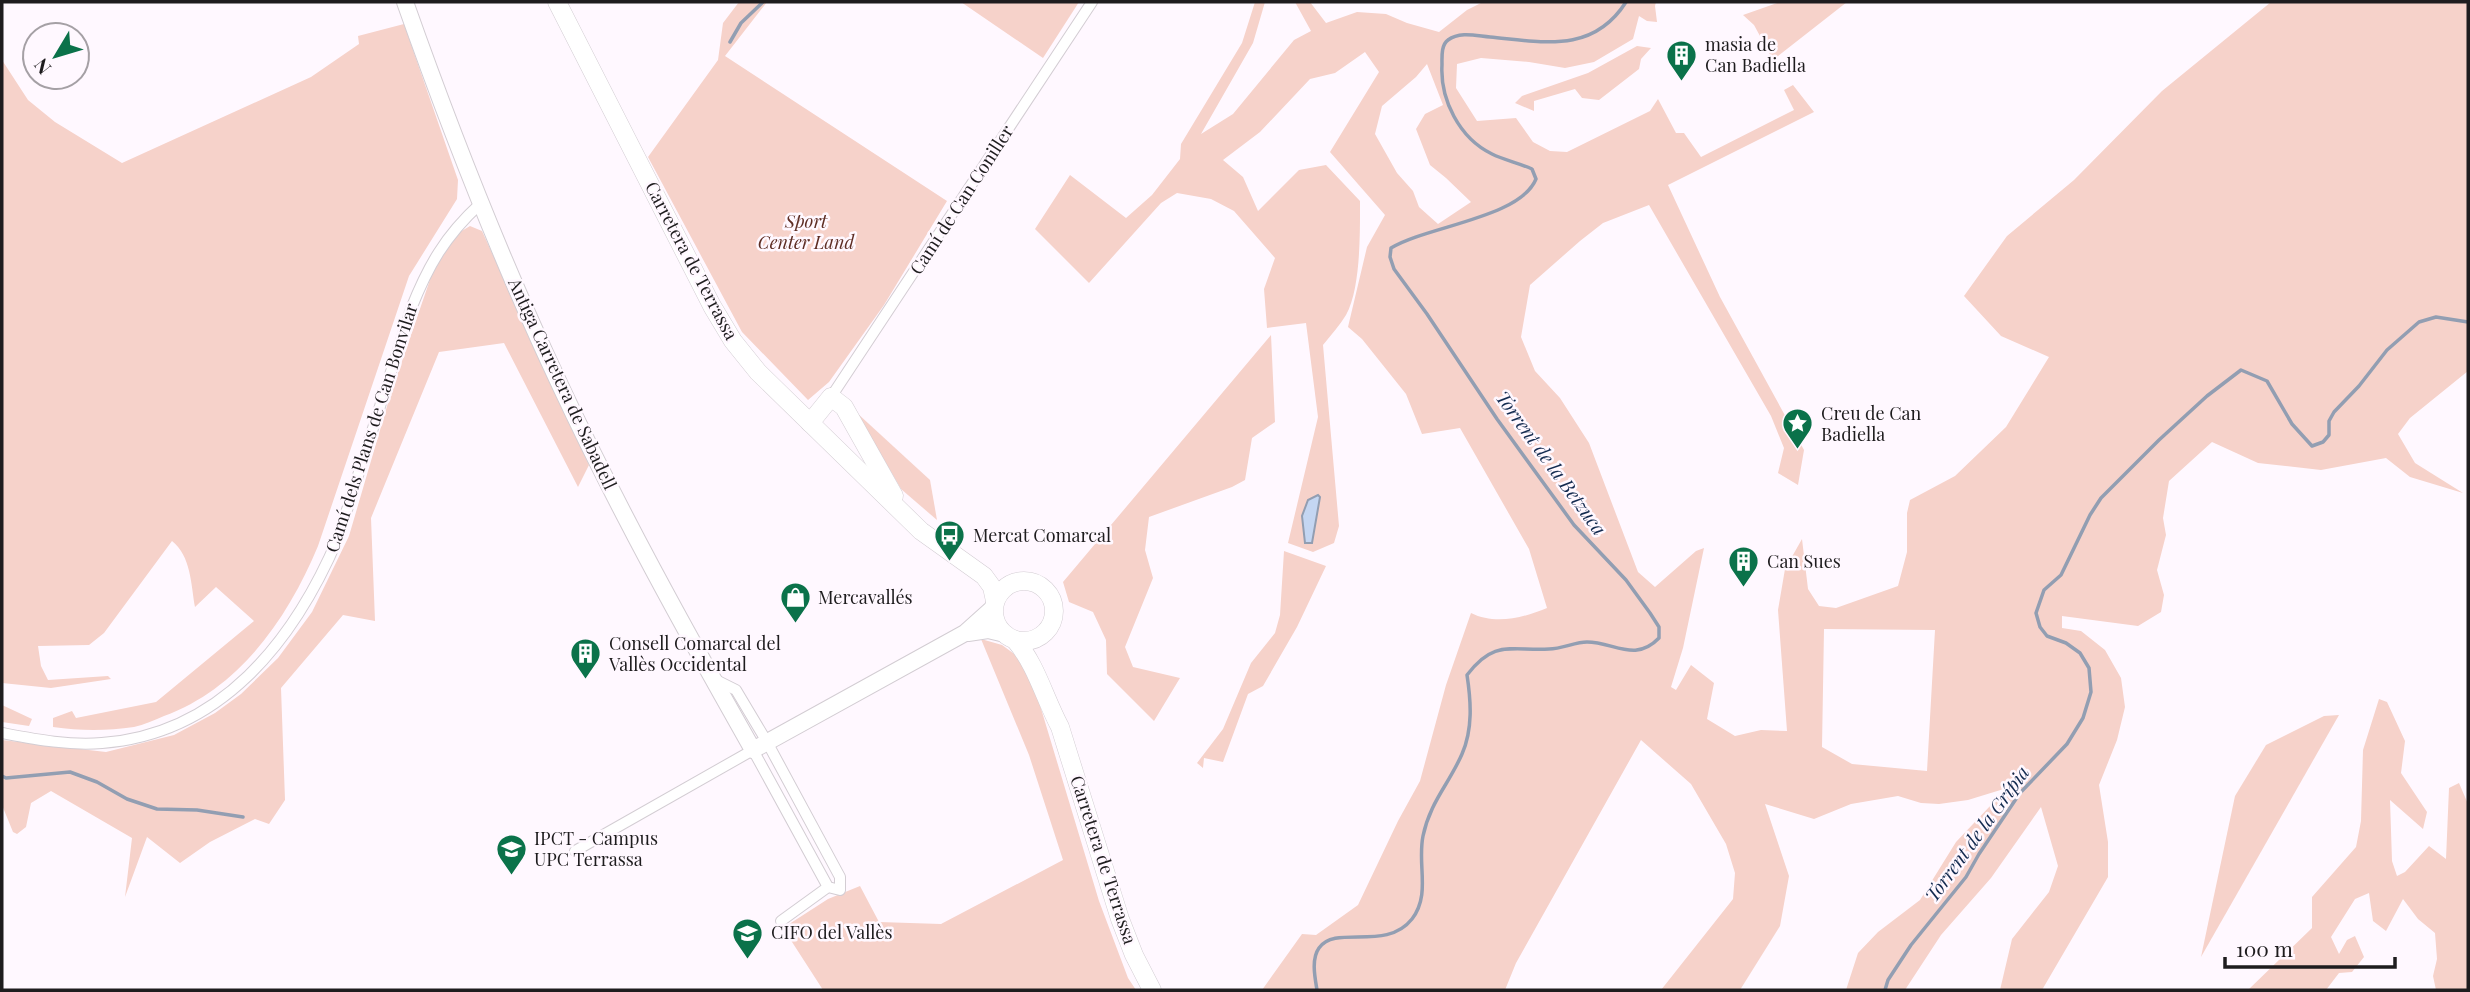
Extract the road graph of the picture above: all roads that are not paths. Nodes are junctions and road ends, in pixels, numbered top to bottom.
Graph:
1 (558, 2) edge
2 (1092, 2) edge
3 (407, 8) edge
4 (480, 205) junction
5 (831, 397) junction
6 (810, 423) junction
7 (875, 484) junction
8 (894, 496) junction
9 (1019, 581) junction
10 (995, 604) junction
11 (1047, 631) junction
12 (965, 633) junction
13 (1010, 637) junction
14 (1060, 727) junction
15 (2, 733) edge
16 (760, 746) junction
17 (575, 851) dead end
18 (828, 887) junction
19 (781, 921) dead end
20 (1152, 990) edge

1 - 6 main road, Carretera de Terrassa
2 - 5 street, Camí de Can Coniller
3 - 4 street, Antiga Carretera de Sabadell
4 - 15 street, Camí dels Plans de Can Bonvilar
4 - 16 street, Antiga Carretera de Sabadell
5 - 6 main road
5 - 8 main road
6 - 7 main road, Carretera de Terrassa
7 - 8 main road, Carretera de Terrassa
7 - 10 main road, Carretera de Terrassa
8 - 9 main road, Carretera de Terrassa
9 - 10 main road
9 - 11 main road
10 - 12 street
10 - 13 main road
11 - 13 main road
11 - 14 main road, Carretera de Terrassa
12 - 13 street
12 - 16 street
13 - 14 main road, Carretera de Terrassa
14 - 20 main road, Carretera de Terrassa
16 - 17 street
16 - 18 street
16 - 18 street
18 - 19 street

